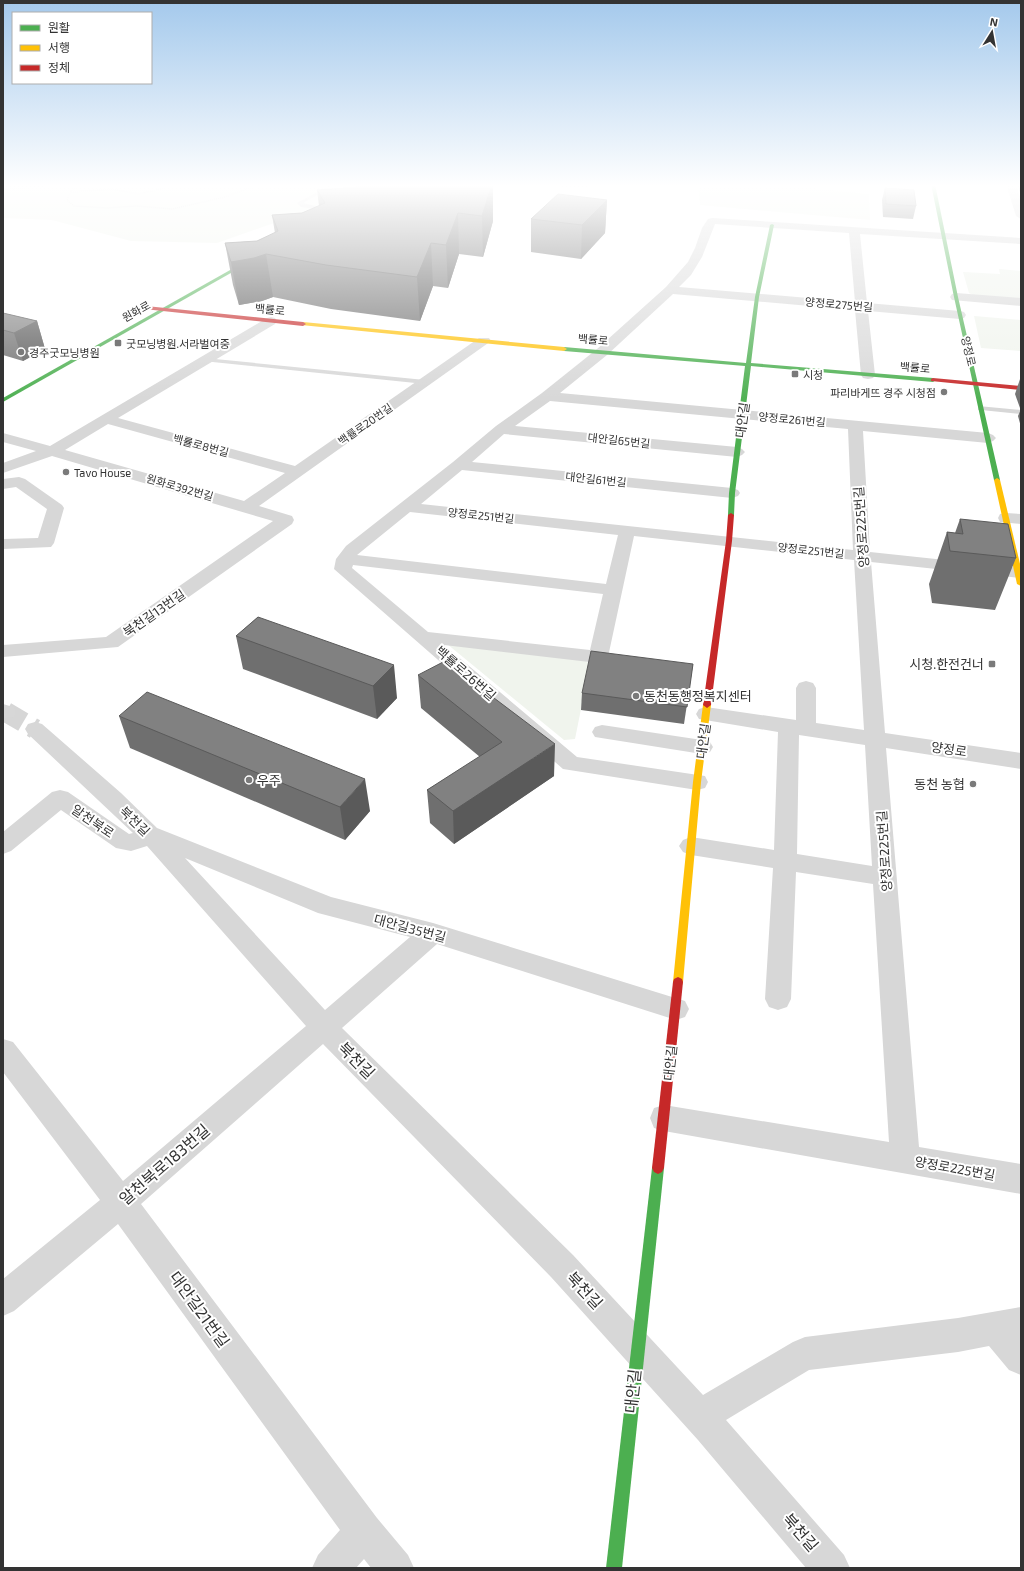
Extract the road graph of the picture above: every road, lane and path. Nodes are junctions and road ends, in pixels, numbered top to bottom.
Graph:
1 (240, 257) edge
2 (257, 257) edge
3 (696, 257) edge
4 (765, 257) edge
5 (857, 257) edge
6 (947, 257) edge
7 (181, 289) dead end
8 (670, 290) junction
9 (757, 297) junction
10 (956, 298) junction
11 (160, 300) dead end
12 (1021, 302) edge
13 (862, 306) junction
14 (143, 310) joint
15 (162, 310) junction
16 (960, 314) junction
17 (271, 322) junction
18 (484, 341) junction
19 (602, 352) junction
20 (205, 360) junction
21 (750, 365) junction
22 (868, 375) junction
23 (425, 382) junction
24 (977, 384) junction
25 (1021, 388) edge
26 (547, 396) junction
27 (3, 400) edge
28 (981, 408) junction
29 (1021, 412) edge
30 (743, 414) junction
31 (104, 419) junction
32 (855, 425) junction
33 (501, 429) junction
34 (3, 437) edge
35 (988, 438) junction
36 (52, 451) junction
37 (737, 452) junction
38 (459, 465) junction
39 (4, 469) edge
40 (297, 471) junction
41 (3, 484) edge
42 (732, 493) junction
43 (246, 507) junction
44 (407, 507) junction
45 (1014, 518) edge
46 (286, 520) joint
47 (627, 530) junction
48 (729, 542) junction
49 (3, 544) edge
50 (862, 556) junction
51 (346, 559) junction
52 (1020, 576) edge
53 (612, 590) junction
54 (424, 637) junction
55 (3, 651) edge
56 (806, 688) dead end
57 (706, 714) junction
58 (797, 727) junction
59 (34, 730) tunnel mouth
60 (602, 732) dead end
61 (876, 738) junction
62 (702, 747) junction
63 (1021, 761) edge
64 (697, 782) junction
65 (149, 834) junction
66 (3, 845) edge
67 (691, 846) junction
68 (785, 861) junction
69 (886, 877) junction
70 (433, 933) junction
71 (778, 999) dead end
72 (676, 1009) junction
73 (324, 1027) junction
74 (3, 1051) edge
75 (664, 1118) junction
76 (905, 1159) junction
77 (1021, 1179) edge
78 (120, 1202) junction
79 (3, 1300) edge
80 (1008, 1325) edge
81 (637, 1346) junction
82 (1021, 1358) edge
83 (699, 1416) junction
84 (364, 1532) junction
85 (331, 1568) edge
86 (395, 1568) edge
87 (614, 1568) edge
88 (831, 1568) edge

1 - 7 street
2 - 15 street, 원화로
3 - 8 street
4 - 9 street, 대안길
5 - 13 street
6 - 10 street, 양정로
8 - 9 street, 양정로275번길
8 - 19 street
9 - 13 street, 양정로275번길
9 - 21 street, 대안길
10 - 12 street
10 - 16 street, 양정로
11 - 14 street, 원화로
13 - 16 street, 양정로275번길
13 - 22 street
14 - 15 street, 백률로
15 - 17 street, 백률로
15 - 27 street, 원화로
16 - 24 street, 양정로
17 - 18 street, 백률로
17 - 20 street
18 - 19 street, 백률로
18 - 23 street, 백률로20번길
19 - 21 street, 백률로
19 - 26 street
20 - 23 lane
20 - 31 street
21 - 22 street, 백률로
21 - 30 street, 대안길
22 - 24 street, 백률로
23 - 40 street, 백률로20번길
24 - 25 street, 백률로
24 - 28 street, 양정로
26 - 30 street, 양정로261번길
26 - 33 street
28 - 29 lane
28 - 35 street, 양정로
30 - 32 street, 양정로261번길
30 - 37 street, 대안길
31 - 36 street
31 - 40 street, 백률로8번길
32 - 35 street, 양정로261번길
32 - 50 street, 양정로225번길
33 - 37 street, 대안길65번길
33 - 38 street
34 - 36 street, 원화로392번길
35 - 45 street, 양정로
36 - 39 street
36 - 43 street, 원화로392번길
37 - 42 street, 대안길
38 - 42 street, 대안길61번길
38 - 44 street
40 - 43 street, 백률로20번길
41 - 49 street
42 - 48 street, 대안길
43 - 46 street, 원화로392번길
44 - 47 street, 양정로251번길
44 - 51 street
45 - 52 street, 양정로
46 - 55 street, 북천길13번길
47 - 48 street, 양정로251번길
47 - 53 street
48 - 50 street, 양정로251번길
48 - 57 street, 대안길
50 - 52 street, 양정로251번길
50 - 61 street, 양정로225번길
51 - 53 street
51 - 54 street, 백률로26번길
53 - 54 street
54 - 64 street, 백률로26번길
56 - 58 street
57 - 58 street, 양정로
57 - 62 street, 대안길
58 - 61 street, 양정로
58 - 68 street
59 - 65 street, 북천길
60 - 62 street
61 - 63 street, 양정로
61 - 69 street, 양정로225번길
62 - 64 street, 대안길
64 - 67 street, 대안길
65 - 66 street, 알천북로
65 - 70 street, 대안길35번길
65 - 73 street, 북천길
67 - 68 street
67 - 72 street, 대안길
68 - 69 street
68 - 71 street
69 - 76 street, 양정로225번길
70 - 72 street, 대안길35번길
70 - 73 street
72 - 75 street, 대안길
73 - 78 street, 알천북로183번길
73 - 81 street, 북천길
74 - 78 street, 대안길21번길
75 - 76 street
75 - 81 street, 대안길
76 - 77 street, 양정로225번길
78 - 79 street, 알천북로183번길
78 - 84 street, 대안길21번길
80 - 82 street
80 - 83 street
81 - 83 street, 북천길
81 - 87 street, 대안길
83 - 88 street, 북천길
84 - 85 street
84 - 86 street, 대안길21번길

